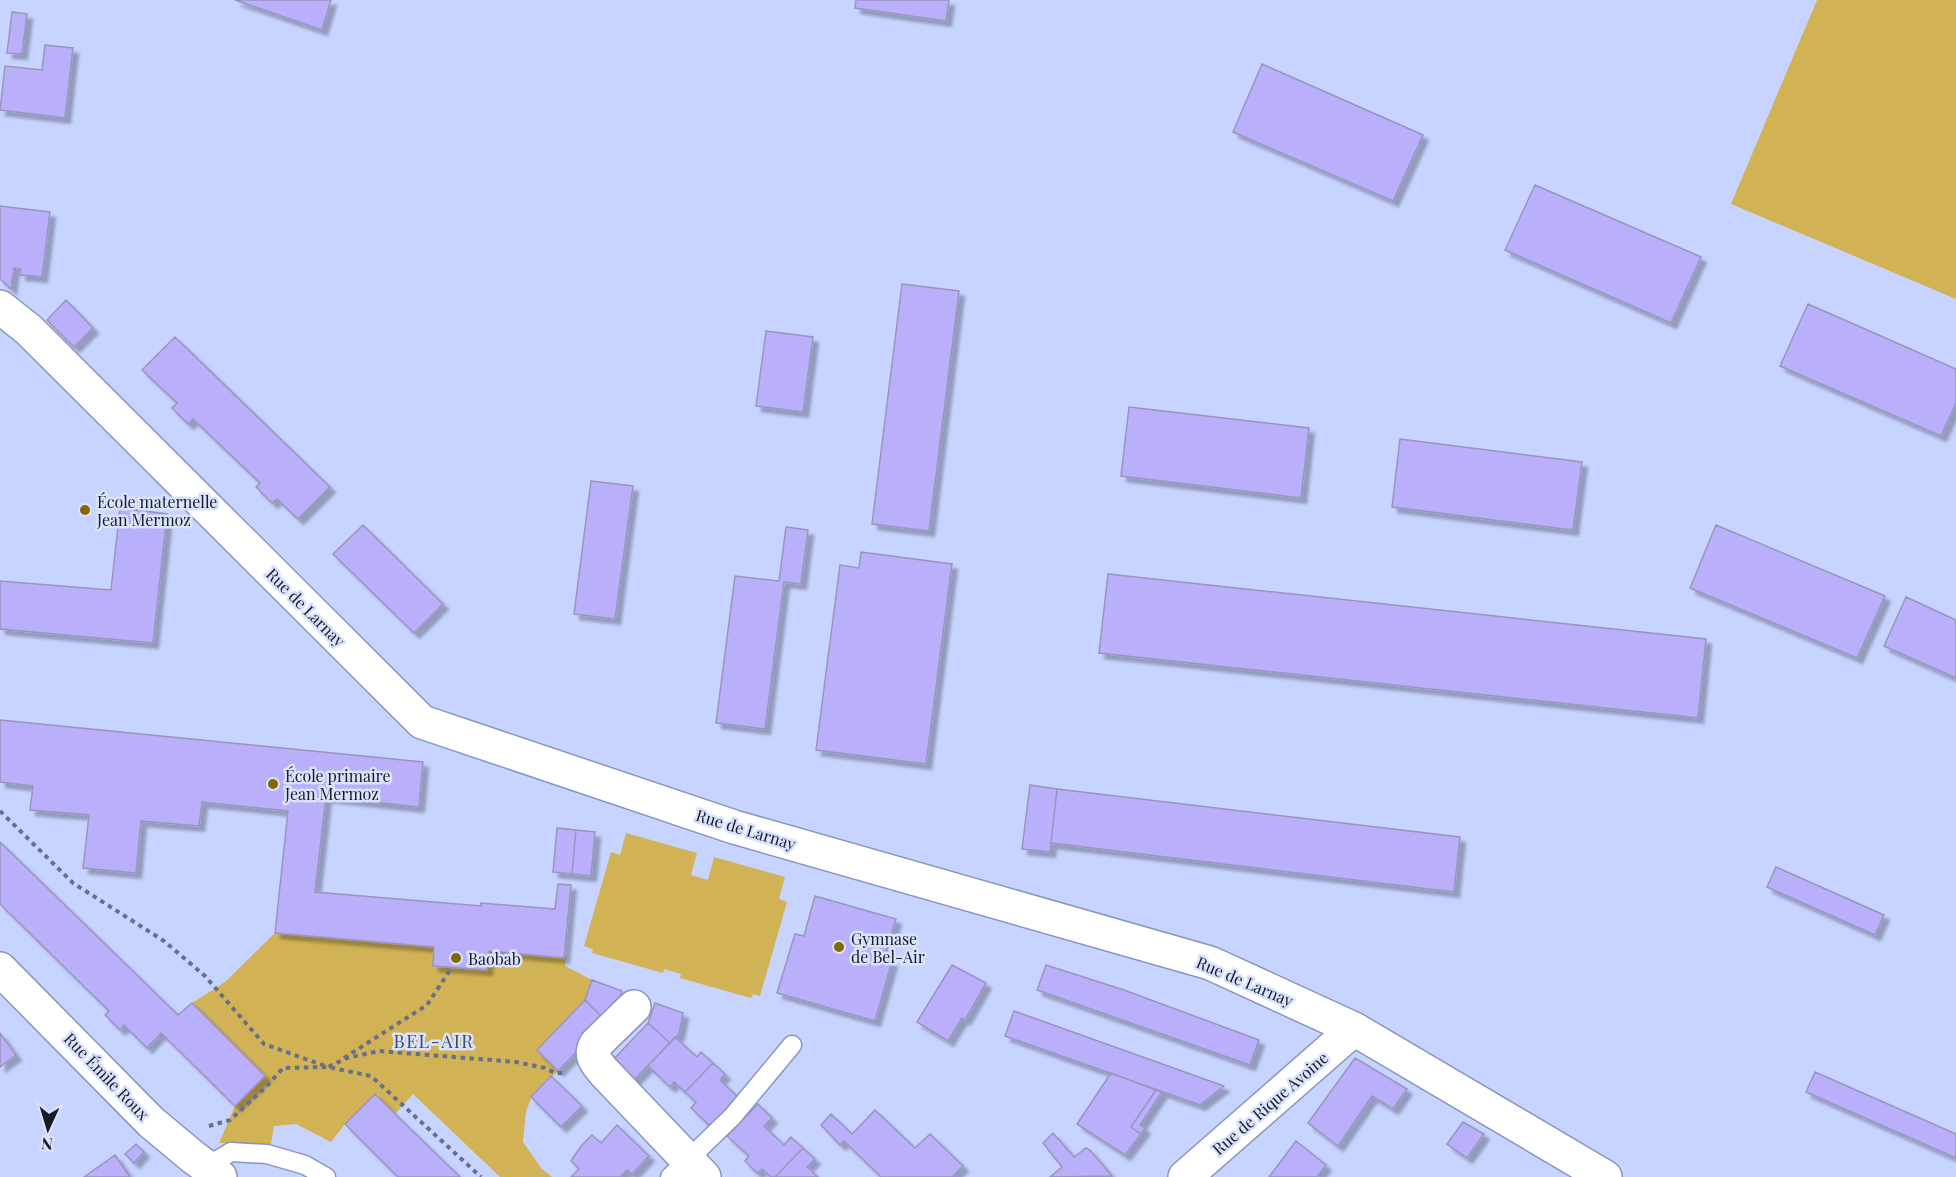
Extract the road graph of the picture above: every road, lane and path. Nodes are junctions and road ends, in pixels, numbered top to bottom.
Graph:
1 (7, 317) edge
2 (0, 811) edge
3 (452, 967) dead end
4 (0, 969) edge
5 (634, 1007) dead end
6 (1354, 1029) junction
7 (792, 1045) dead end
8 (328, 1067) junction
9 (604, 1072) junction
10 (170, 1138) junction
11 (688, 1171) edge
12 (213, 1172) edge
13 (326, 1177) edge
14 (482, 1177) edge
15 (1185, 1177) edge
16 (1605, 1177) edge

1 - 6 street, Rue de Larnay
2 - 8 path
3 - 8 path
4 - 10 street, Rue Émile Roux
5 - 9 street
6 - 15 street, Rue de Rique Avoine
6 - 16 street, Rue de Larnay
7 - 11 lane
8 - 9 path
8 - 10 path
8 - 14 path
9 - 11 street
10 - 12 street, Rue Émile Roux
12 - 13 lane

